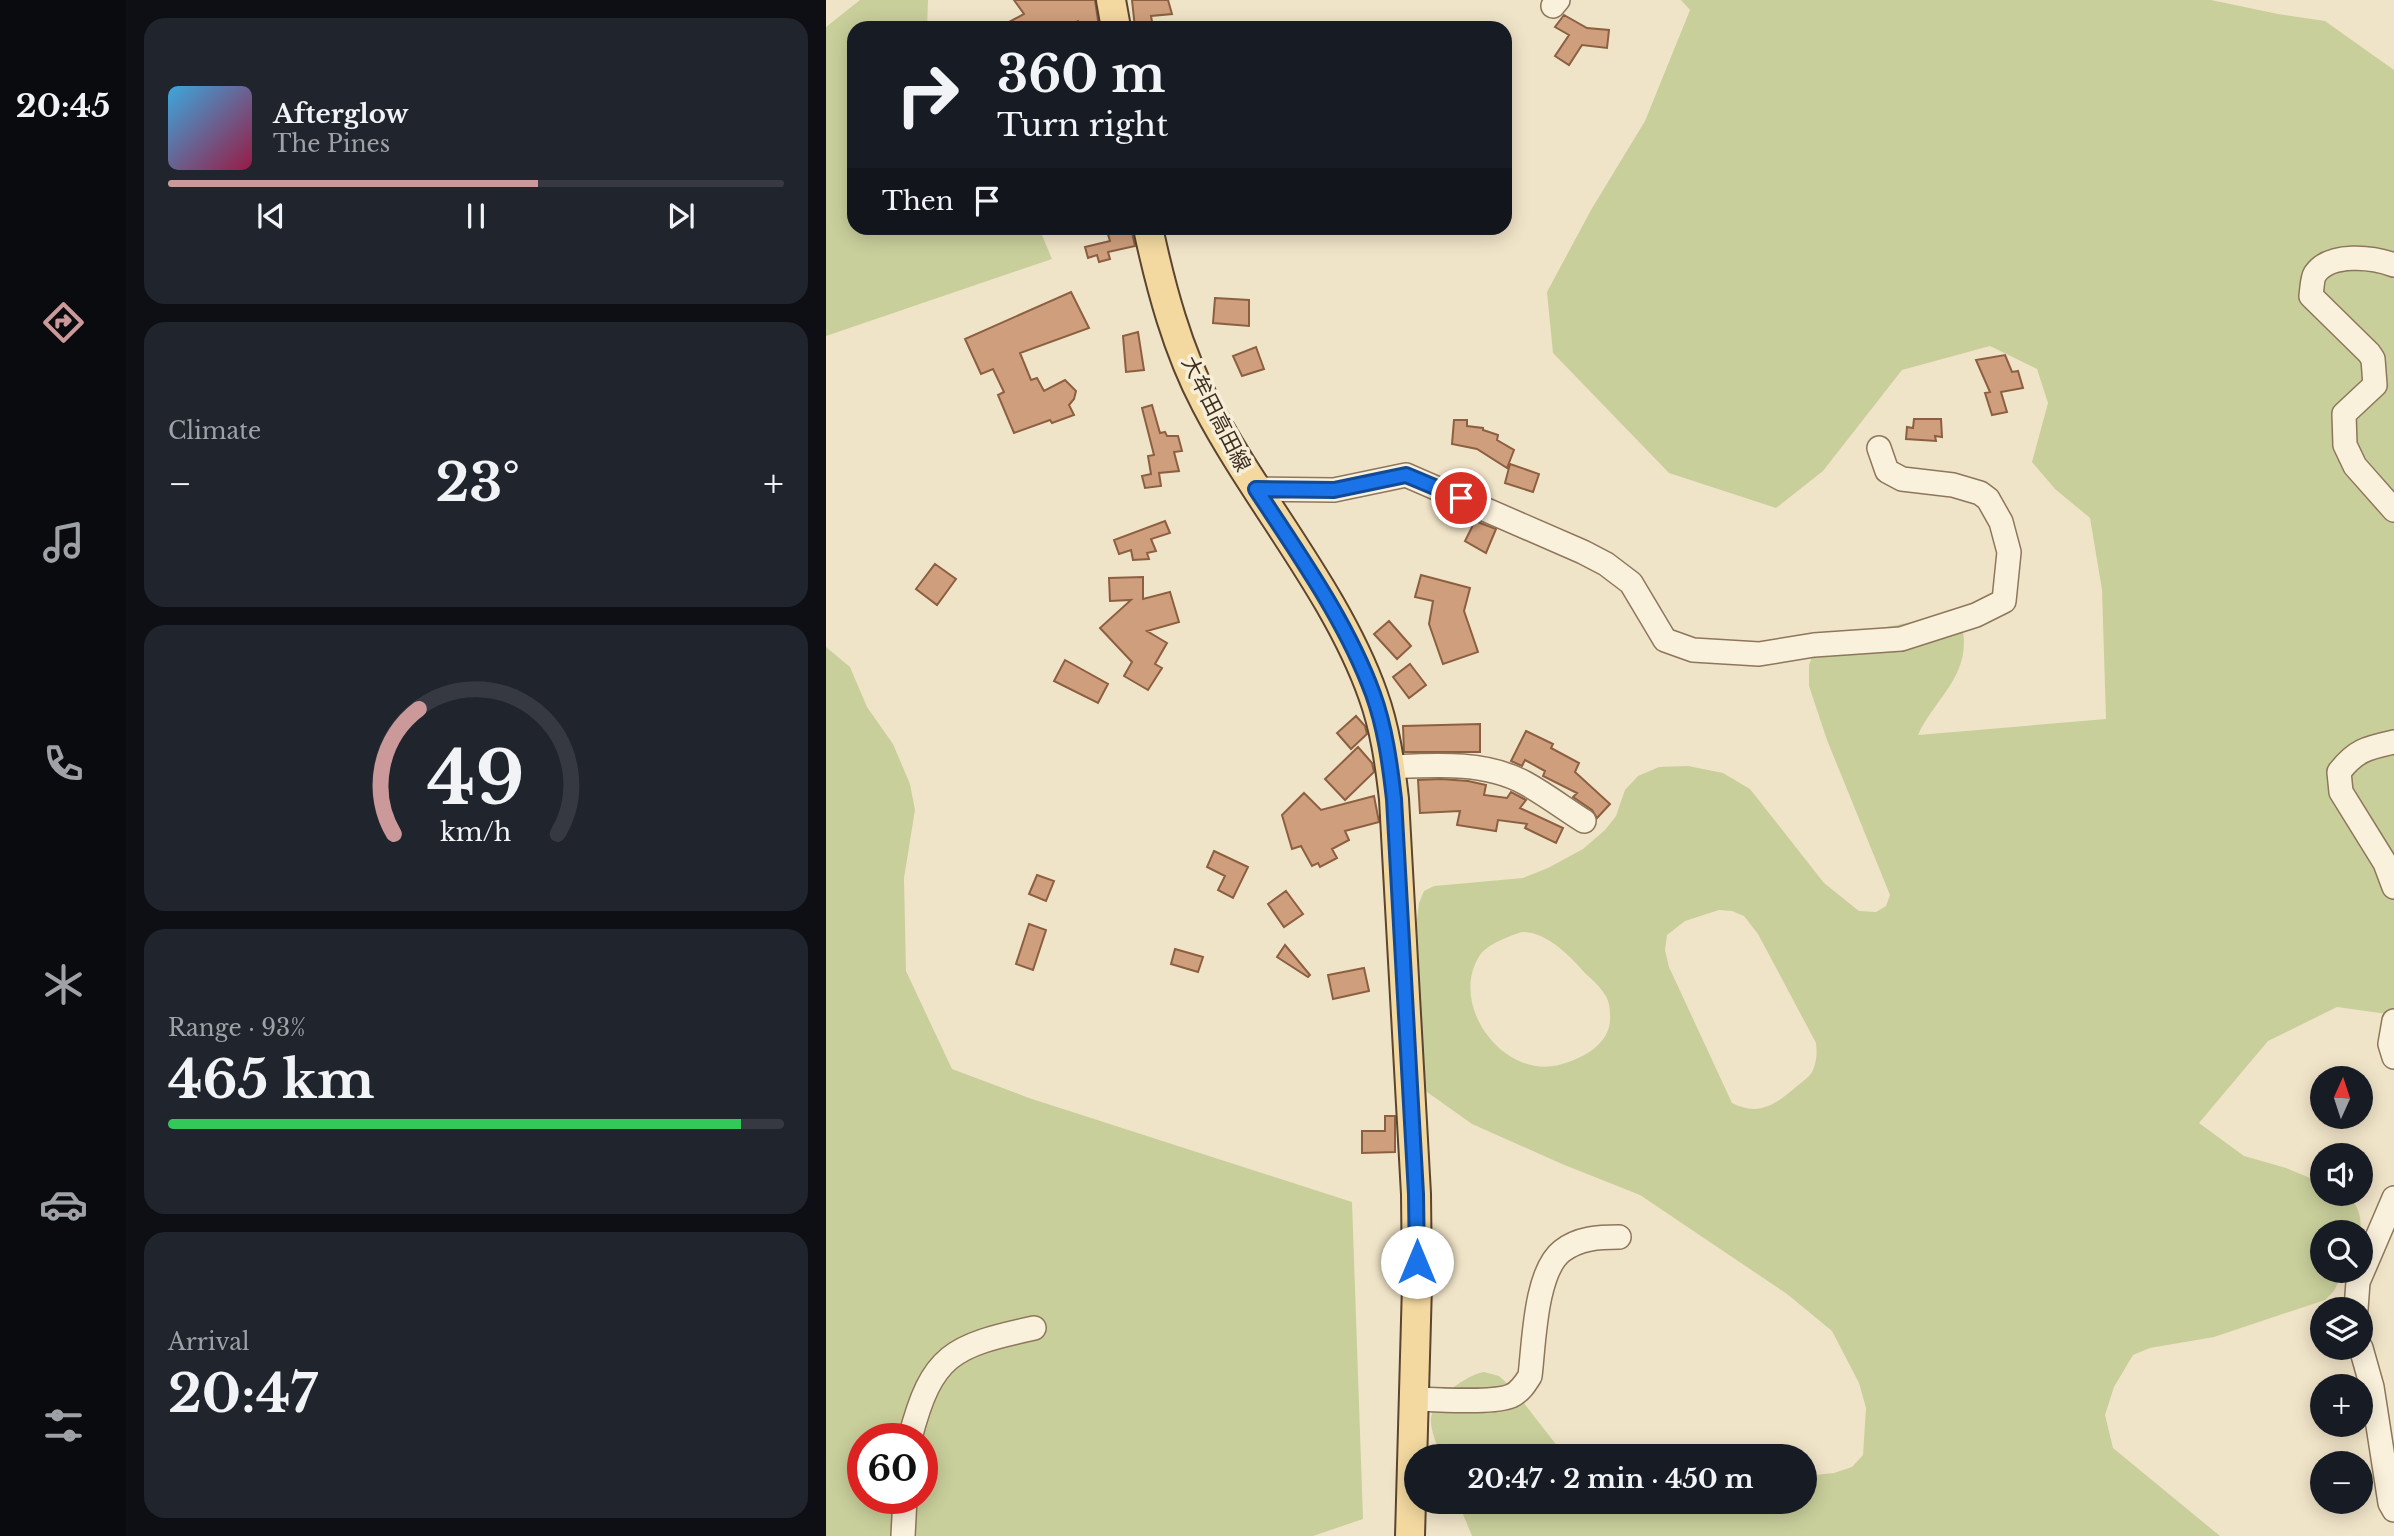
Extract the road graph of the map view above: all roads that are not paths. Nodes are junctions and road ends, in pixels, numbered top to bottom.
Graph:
1 (1111, 0) edge
2 (1115, 21) edge
3 (1150, 235) edge
4 (2394, 265) edge
5 (1879, 448) dead end
6 (1256, 489) junction
7 (2394, 510) edge
8 (2394, 742) edge
9 (1390, 766) junction
10 (1584, 821) dead end
11 (2394, 887) edge
12 (2394, 1021) edge
13 (2394, 1056) edge
14 (2394, 1198) edge
15 (1619, 1237) dead end
16 (2357, 1297) edge
17 (1034, 1328) dead end
18 (2364, 1360) edge
19 (1413, 1399) junction
20 (914, 1423) edge
21 (2394, 1510) edge
22 (904, 1514) edge
23 (903, 1536) edge
24 (1410, 1536) edge

1 - 2 main road
3 - 6 main road, 大牟田高田線
4 - 7 street
5 - 6 street
6 - 9 main road, 大牟田高田線
8 - 11 street
9 - 10 street
9 - 19 main road, 大牟田高田線
12 - 13 street
14 - 16 street
15 - 19 street
17 - 20 street
18 - 21 street
19 - 24 main road, 大牟田高田線
22 - 23 street

